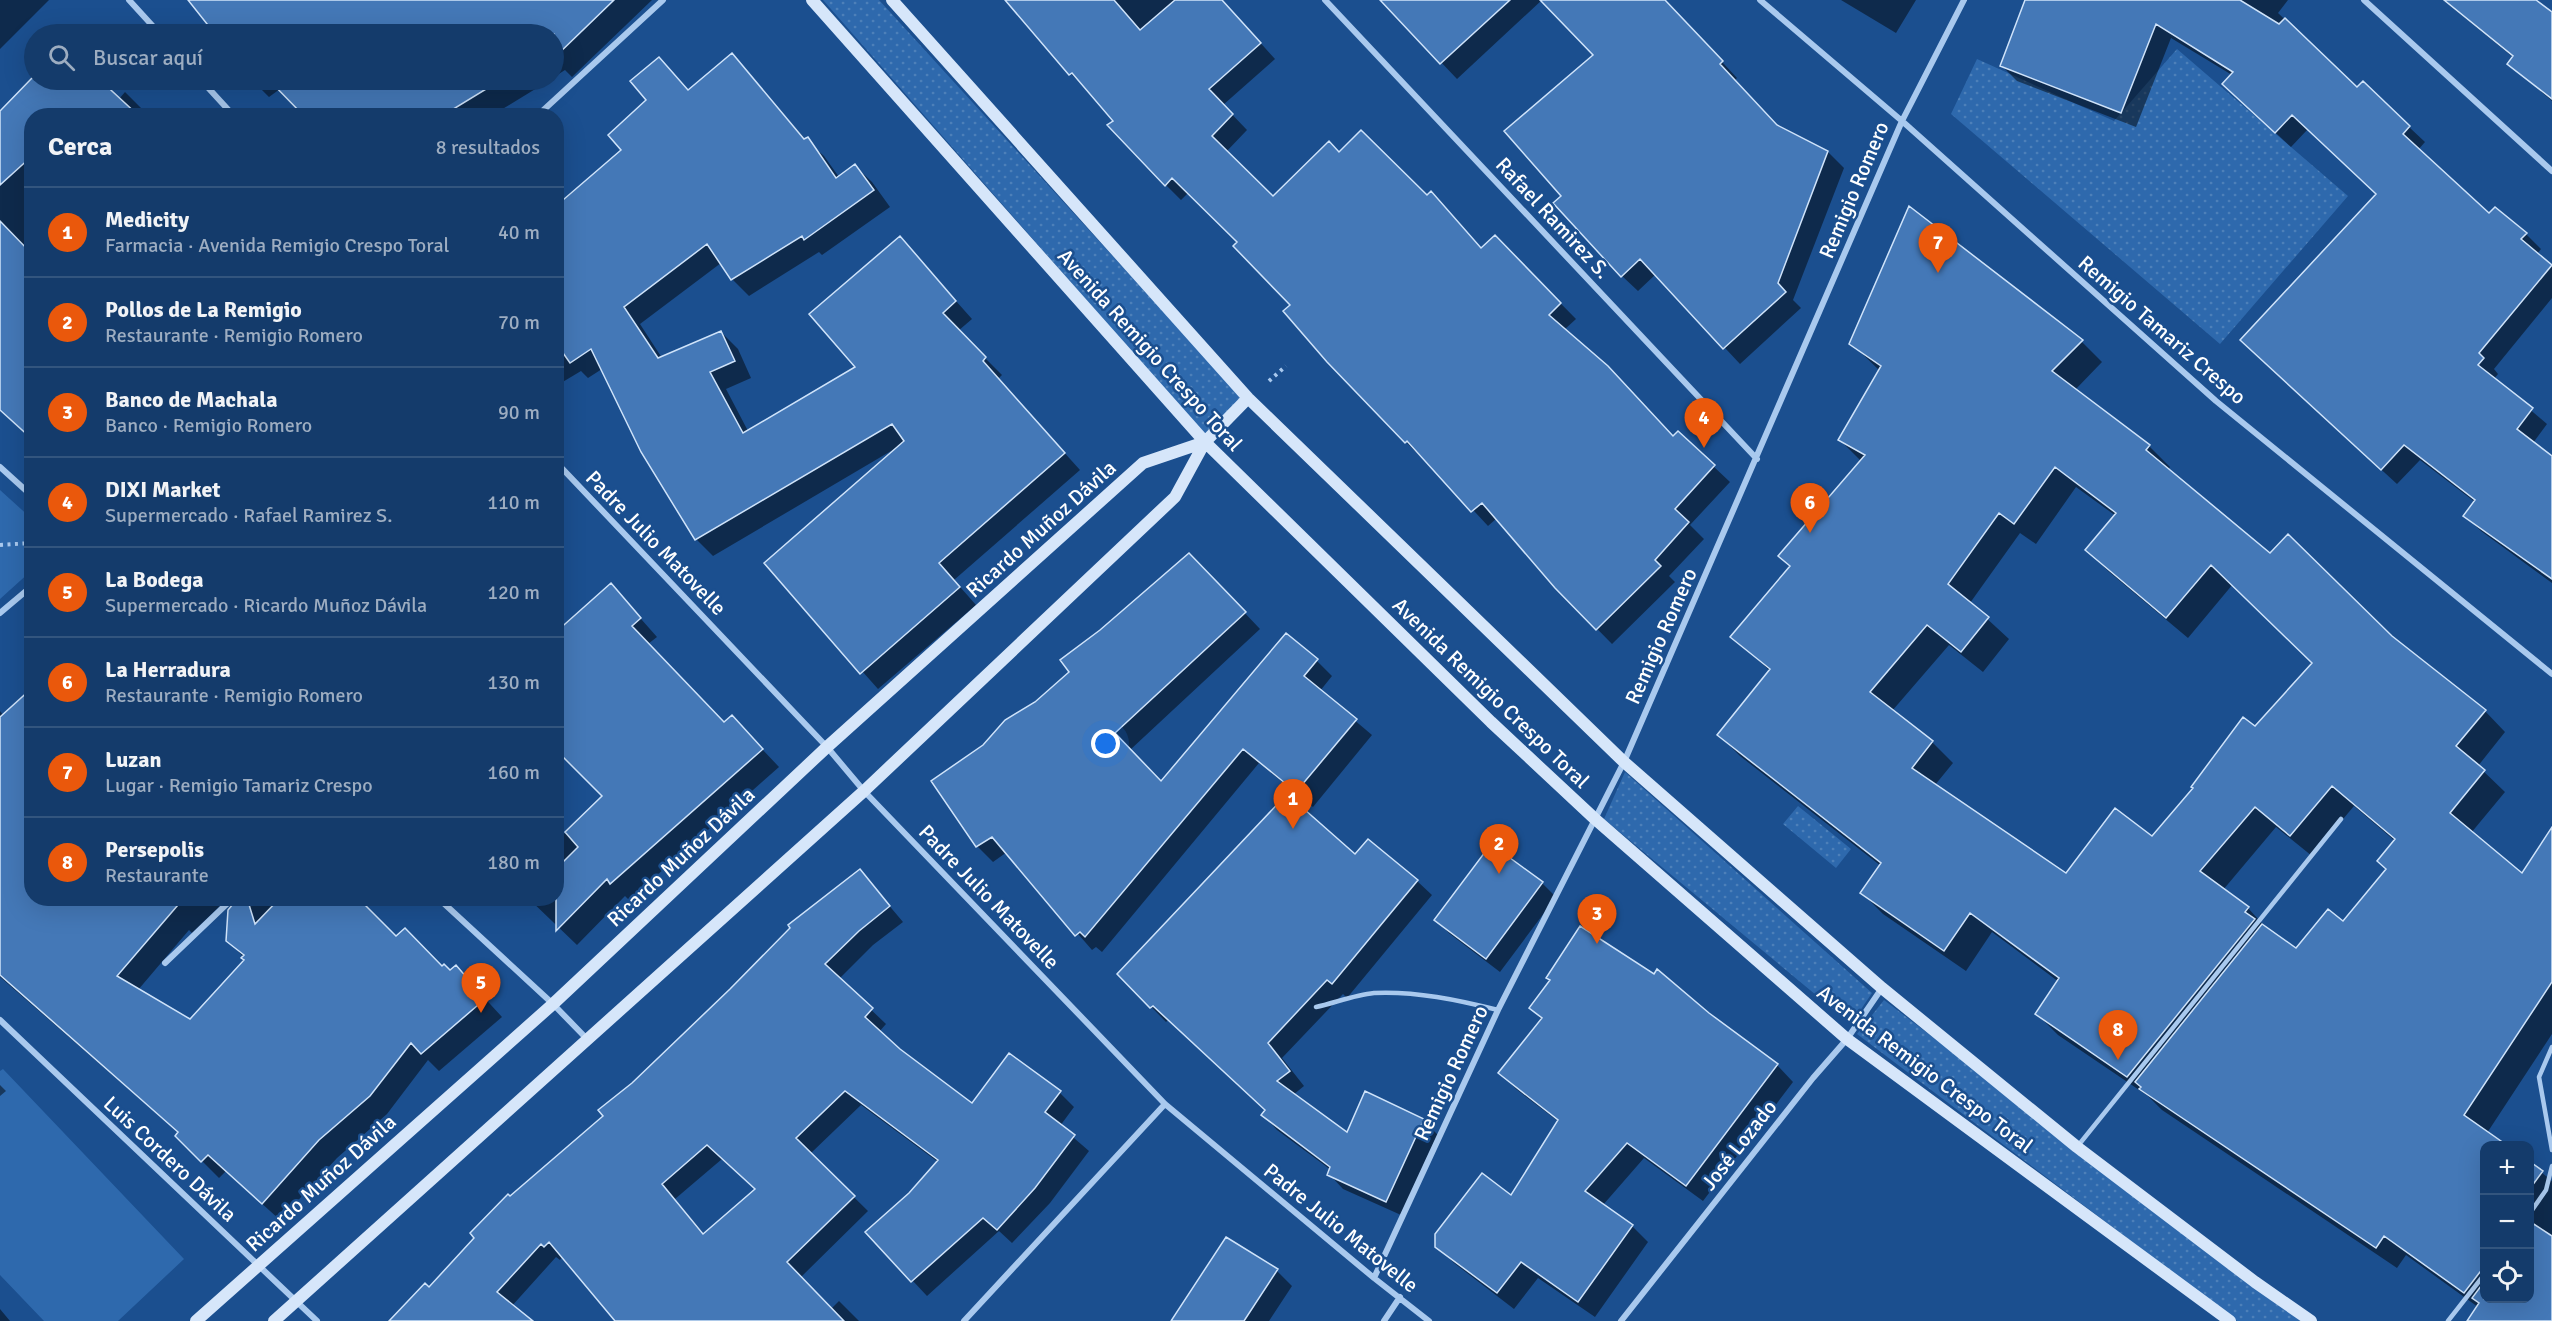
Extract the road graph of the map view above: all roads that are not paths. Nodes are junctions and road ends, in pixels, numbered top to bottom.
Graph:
1 (129, 0) edge
2 (663, 0) edge
3 (812, 0) edge
4 (892, 0) edge
5 (1325, 0) edge
6 (1760, 0) edge
7 (1964, 0) edge
8 (2364, 0) edge
9 (151, 24) edge
10 (210, 90) edge
11 (227, 108) edge
12 (546, 108) edge
13 (1902, 121) junction
14 (2552, 171) edge
15 (1248, 398) junction
16 (1205, 442) junction
17 (1757, 459) junction
18 (0, 467) edge
19 (564, 470) edge
20 (24, 489) edge
21 (24, 593) edge
22 (0, 613) edge
23 (2552, 674) edge
24 (827, 747) junction
25 (1624, 762) junction
26 (864, 791) junction
27 (1595, 819) junction
28 (2341, 819) dead end
29 (226, 906) edge
30 (447, 906) edge
31 (165, 963) dead end
32 (1882, 988) junction
33 (553, 1004) junction
34 (1316, 1007) dead end
35 (1498, 1010) junction
36 (0, 1020) edge
37 (1847, 1040) junction
38 (588, 1041) junction
39 (2552, 1047) edge
40 (1165, 1104) junction
41 (2077, 1147) junction
42 (2552, 1150) edge
43 (2552, 1166) edge
44 (2534, 1206) edge
45 (259, 1264) junction
46 (1374, 1278) junction
47 (2480, 1280) edge
48 (1400, 1297) junction
49 (297, 1301) junction
50 (2224, 1319) edge
51 (196, 1321) edge
52 (274, 1321) edge
53 (317, 1321) edge
54 (964, 1321) edge
55 (1384, 1321) edge
56 (1429, 1321) edge
57 (1621, 1321) edge
58 (2311, 1321) edge
59 (2448, 1321) edge

1 - 9 street
2 - 12 street
3 - 16 main road, Avenida Remigio Crespo Toral
4 - 15 main road, Avenida Remigio Crespo Toral
5 - 17 street, Rafael Ramirez S.
6 - 13 street, Remigio Tamariz Crespo
7 - 13 street, Remigio Romero
8 - 14 street
10 - 11 street
13 - 17 street, Remigio Romero
13 - 23 street, Remigio Tamariz Crespo
15 - 16 main road, Ricardo Muñoz Dávila
15 - 25 main road, Avenida Remigio Crespo Toral
16 - 24 main road, Ricardo Muñoz Dávila
16 - 26 main road, Ricardo Muñoz Dávila
16 - 27 main road, Avenida Remigio Crespo Toral
17 - 25 street, Remigio Romero
18 - 20 street
19 - 24 street, Padre Julio Matovelle
21 - 22 street
24 - 26 street, Padre Julio Matovelle
24 - 33 main road, Ricardo Muñoz Dávila
25 - 27 street, Remigio Romero
25 - 32 main road, Avenida Remigio Crespo Toral
26 - 38 main road, Ricardo Muñoz Dávila
26 - 40 street, Padre Julio Matovelle
27 - 35 street, Remigio Romero
27 - 37 main road, Avenida Remigio Crespo Toral
28 - 41 lane
29 - 31 street
30 - 33 street
32 - 37 street, José Lozado
32 - 41 main road, Avenida Remigio Crespo Toral
33 - 38 street
33 - 45 main road, Ricardo Muñoz Dávila
34 - 35 lane
35 - 46 street, Remigio Romero
36 - 45 street, Luis Cordero Dávila
37 - 50 main road, Avenida Remigio Crespo Toral
37 - 57 street, José Lozado
38 - 49 main road, Ricardo Muñoz Dávila
39 - 42 lane
40 - 46 street, Padre Julio Matovelle
40 - 54 street
41 - 58 main road, Avenida Remigio Crespo Toral
43 - 44 lane
45 - 49 street, Luis Cordero Dávila
45 - 51 main road, Ricardo Muñoz Dávila
46 - 48 street, Padre Julio Matovelle
47 - 59 lane
48 - 55 street
48 - 56 street, Padre Julio Matovelle
49 - 52 main road, Ricardo Muñoz Dávila
49 - 53 street, Luis Cordero Dávila

